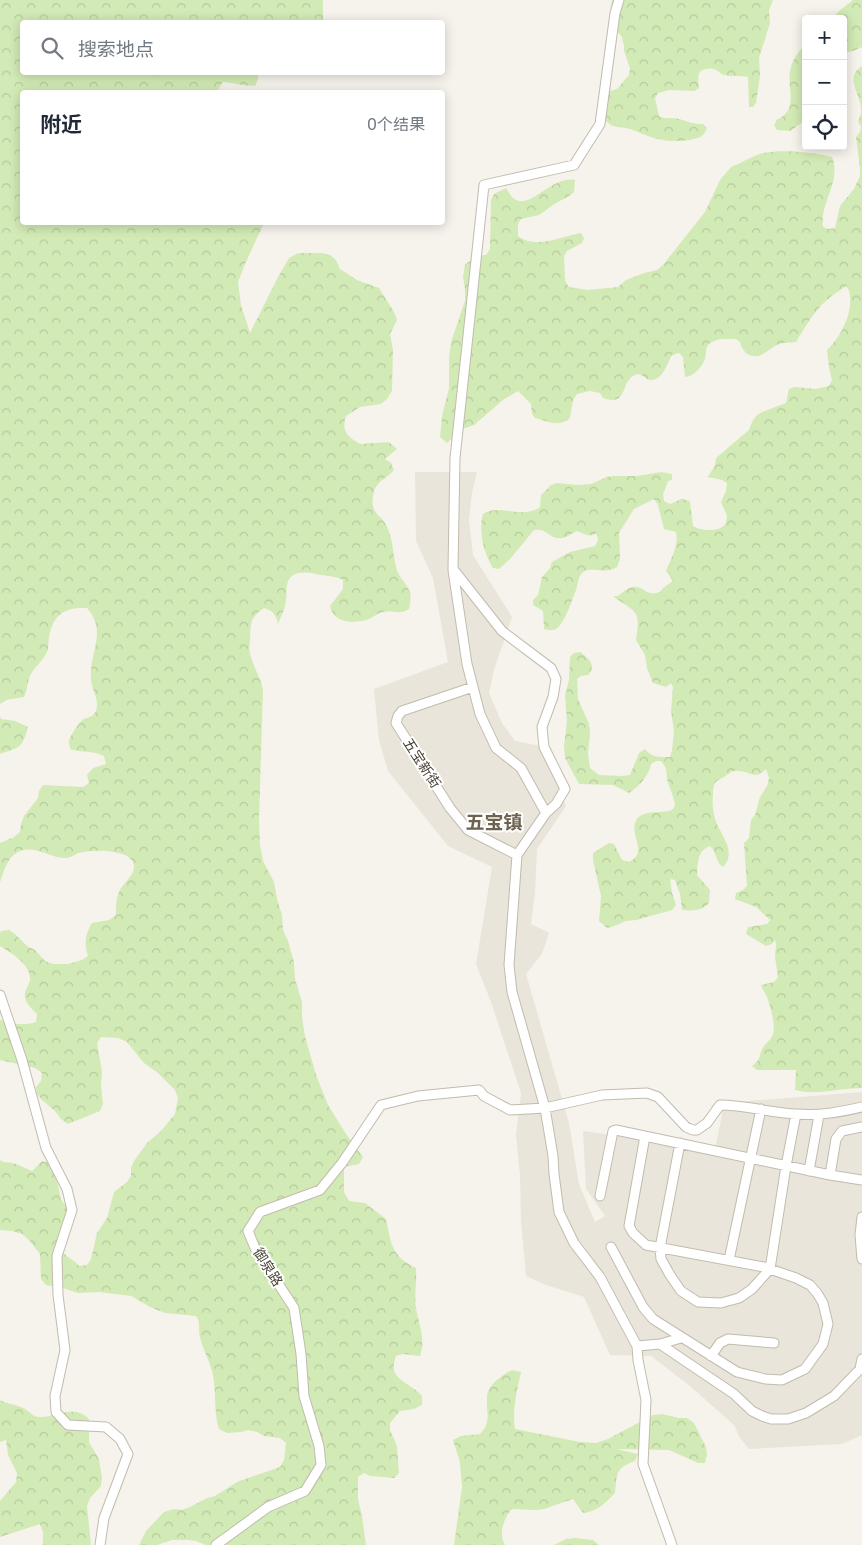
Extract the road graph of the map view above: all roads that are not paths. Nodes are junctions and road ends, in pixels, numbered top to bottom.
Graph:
1 (619, 0) edge
2 (453, 569) junction
3 (473, 687) junction
4 (546, 813) junction
5 (518, 855) junction
6 (0, 995) edge
7 (862, 1107) edge
8 (545, 1108) junction
9 (761, 1109) junction
10 (796, 1114) junction
11 (819, 1114) junction
12 (862, 1127) edge
13 (645, 1136) junction
14 (680, 1144) junction
15 (751, 1159) junction
16 (786, 1166) junction
17 (809, 1171) junction
18 (830, 1175) junction
19 (862, 1180) edge
20 (600, 1196) dead end
21 (862, 1217) edge
22 (611, 1247) dead end
23 (660, 1248) junction
24 (862, 1259) edge
25 (729, 1260) junction
26 (770, 1269) junction
27 (681, 1338) junction
28 (774, 1343) dead end
29 (660, 1344) junction
30 (637, 1346) junction
31 (711, 1356) junction
32 (862, 1359) edge
33 (100, 1545) edge
34 (216, 1545) edge
35 (672, 1545) edge

1 - 2 street
2 - 3 street
2 - 4 street
3 - 4 street
3 - 5 street, 五宝新街
4 - 5 street
5 - 8 street
6 - 33 street
7 - 11 street
8 - 9 street
8 - 30 street
8 - 34 street, 御泉路
9 - 10 street
9 - 15 street
10 - 11 street
10 - 16 street
11 - 17 street
12 - 18 street
13 - 14 street
13 - 20 street
13 - 23 street
14 - 15 street
14 - 23 street
15 - 16 street
15 - 25 street
16 - 17 street
16 - 26 street
17 - 18 street
18 - 19 street
21 - 24 street
22 - 27 street
23 - 25 street
23 - 26 street
25 - 26 street
26 - 31 street
27 - 29 street
27 - 31 street
28 - 31 street
29 - 30 street
29 - 32 street
30 - 35 street

